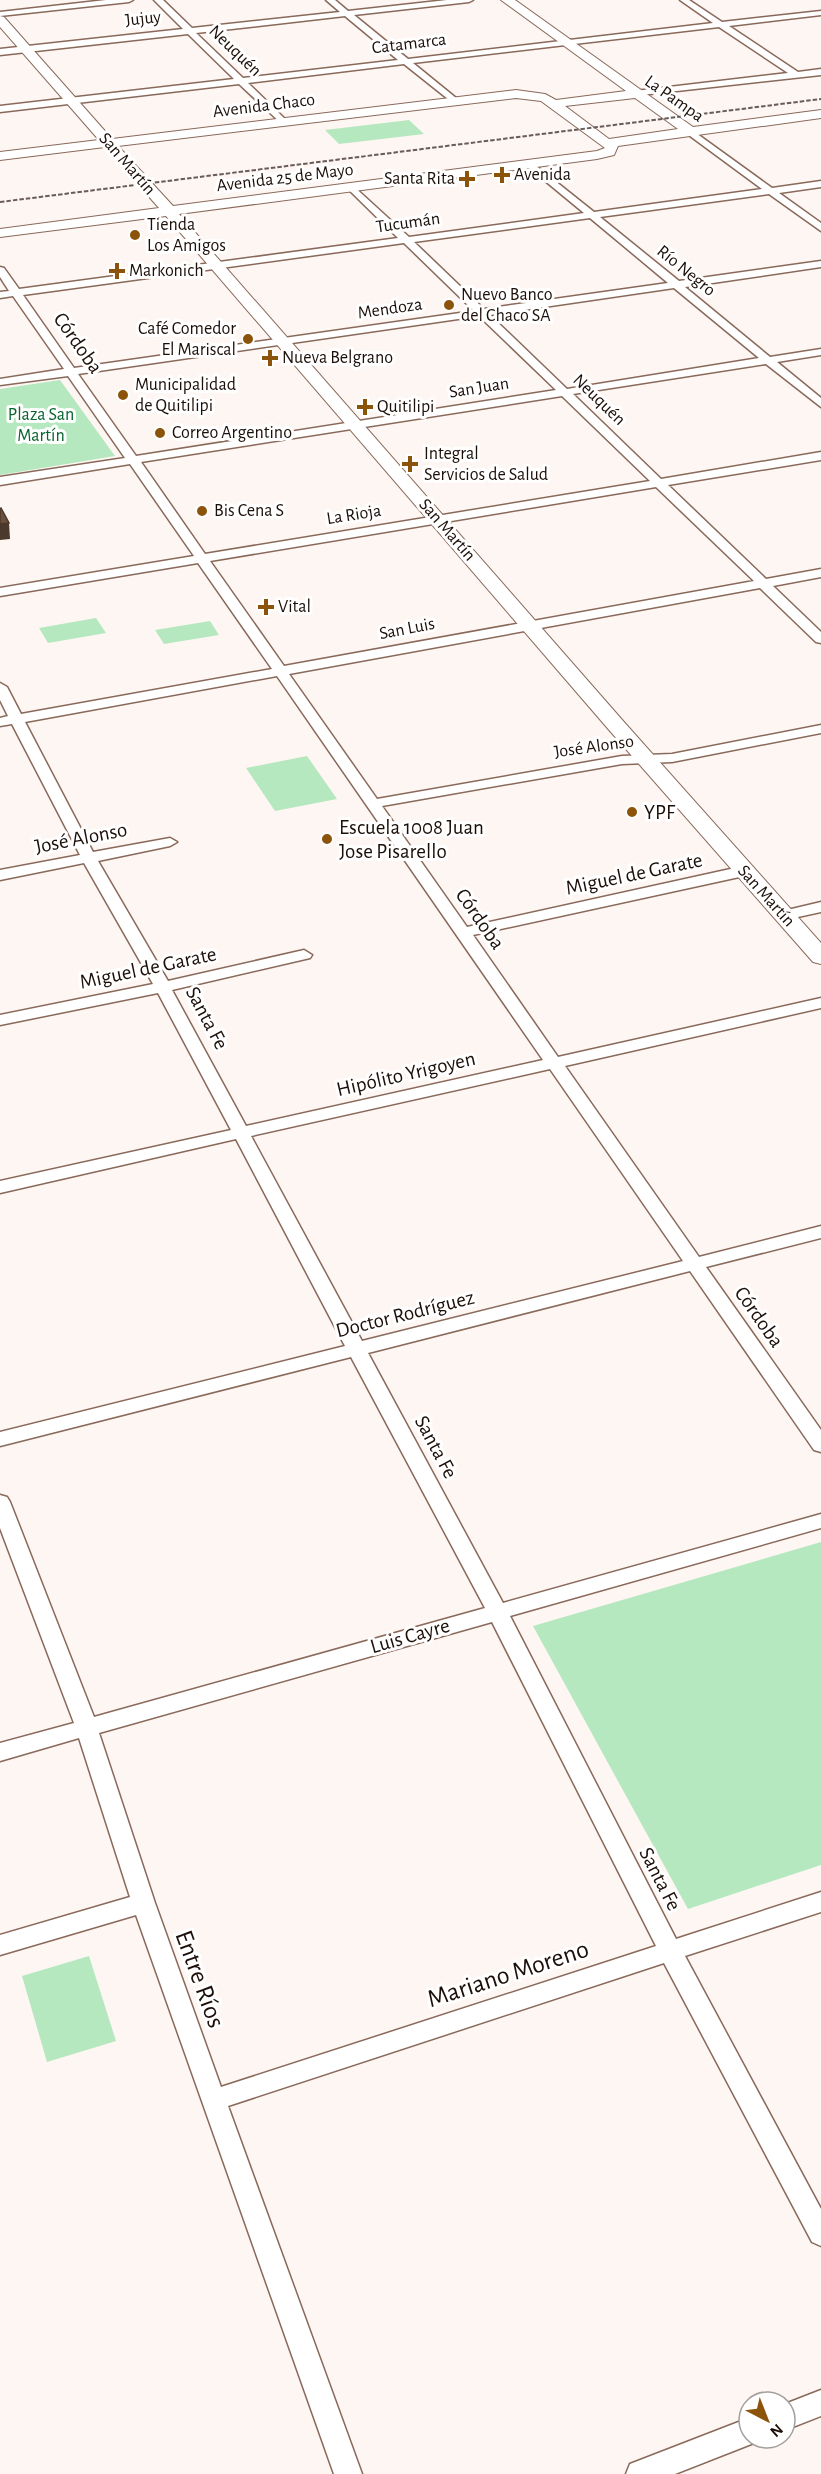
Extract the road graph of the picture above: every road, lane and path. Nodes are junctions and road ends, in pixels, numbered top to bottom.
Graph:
1 (129, 0) edge
2 (158, 0) edge
3 (330, 0) edge
4 (469, 0) edge
5 (507, 0) edge
6 (684, 0) edge
7 (82, 2) edge
8 (821, 13) edge
9 (0, 14) edge
10 (346, 14) junction
11 (0, 20) edge
12 (720, 25) junction
13 (189, 31) junction
14 (566, 43) junction
15 (26, 49) junction
16 (0, 52) edge
17 (406, 61) junction
18 (821, 72) edge
19 (796, 75) junction
20 (239, 80) junction
21 (635, 94) junction
22 (71, 100) junction
23 (453, 100) junction
24 (554, 104) junction
25 (0, 109) edge
26 (821, 114) edge
27 (283, 122) junction
28 (689, 131) junction
29 (109, 143) junction
30 (608, 147) junction
31 (0, 156) edge
32 (530, 164) junction
33 (821, 184) edge
34 (351, 187) junction
35 (771, 191) junction
36 (169, 211) junction
37 (592, 215) junction
38 (821, 228) edge
39 (0, 233) edge
40 (407, 240) junction
41 (821, 264) edge
42 (218, 266) junction
43 (0, 270) edge
44 (677, 285) junction
45 (16, 293) junction
46 (0, 296) edge
47 (482, 312) junction
48 (283, 341) junction
49 (821, 352) edge
50 (769, 360) junction
51 (71, 372) junction
52 (0, 382) edge
53 (567, 393) junction
54 (821, 404) edge
55 (354, 426) junction
56 (821, 456) edge
57 (132, 461) junction
58 (0, 482) edge
59 (658, 483) junction
60 (438, 519) junction
61 (202, 558) junction
62 (821, 573) edge
63 (764, 583) junction
64 (0, 592) edge
65 (528, 625) junction
66 (821, 639) edge
67 (279, 672) junction
68 (0, 687) edge
69 (9, 721) edge
70 (821, 729) edge
71 (644, 759) junction
72 (371, 804) junction
73 (170, 842) dead end
74 (88, 857) junction
75 (744, 871) junction
76 (0, 875) edge
77 (821, 906) edge
78 (784, 915) junction
79 (463, 933) junction
80 (304, 955) dead end
81 (821, 957) edge
82 (163, 987) junction
83 (821, 1003) edge
84 (0, 1020) edge
85 (554, 1064) junction
86 (242, 1135) junction
87 (0, 1188) edge
88 (821, 1232) edge
89 (695, 1264) junction
90 (357, 1350) junction
91 (0, 1439) edge
92 (821, 1445) edge
93 (0, 1502) edge
94 (821, 1521) edge
95 (497, 1611) junction
96 (87, 1728) junction
97 (0, 1752) edge
98 (821, 1902) edge
99 (143, 1903) junction
100 (0, 1946) edge
101 (670, 1951) junction
102 (214, 2100) junction
103 (821, 2234) edge
104 (821, 2403) edge
105 (797, 2412) edge
106 (737, 2436) edge
107 (348, 2474) edge
108 (640, 2474) edge

1 - 7 street
2 - 13 street, Neuquén
3 - 10 street
4 - 10 street, Jujuy
5 - 14 street, La Pampa
6 - 12 street
7 - 9 street
8 - 12 street, Catamarca
10 - 13 street, Jujuy
10 - 17 street
11 - 15 street, San Martín
12 - 14 street, Catamarca
12 - 19 street
13 - 15 street, Jujuy
13 - 20 street, Neuquén
14 - 17 street, Catamarca
14 - 21 street, La Pampa
15 - 16 street, Jujuy
15 - 22 street, San Martín
17 - 20 street, Catamarca
17 - 23 street
18 - 19 street
19 - 21 street
20 - 22 street, Catamarca
20 - 27 street, Neuquén
21 - 24 street
21 - 28 street, La Pampa
22 - 25 street, Catamarca
22 - 29 street, San Martín
23 - 24 street, Avenida Chaco
23 - 27 street, Avenida Chaco
24 - 30 street
26 - 28 street, Avenida 25 de Mayo
27 - 29 street, Avenida Chaco
28 - 30 street, Avenida 25 de Mayo
28 - 35 street, La Pampa
29 - 31 street, Avenida Chaco
29 - 36 street, San Martín
30 - 32 street, Avenida 25 de Mayo
32 - 34 street, Avenida 25 de Mayo
32 - 37 street, Río Negro
33 - 35 street, Tucumán
34 - 36 street, Avenida 25 de Mayo
34 - 40 street, Neuquén
35 - 37 street, Tucumán
35 - 38 street, La Pampa
36 - 39 street, Avenida 25 de Mayo
36 - 42 street, San Martín
37 - 40 street, Tucumán
37 - 44 street, Río Negro
40 - 42 street, Tucumán
40 - 47 street, Neuquén
41 - 44 street, Mendoza
42 - 45 street, Tucumán
42 - 48 street, San Martín
43 - 45 street, Córdoba
44 - 47 street, Mendoza
44 - 50 street, Río Negro
45 - 46 street, Tucumán
45 - 51 street, Córdoba
47 - 48 street, Mendoza
47 - 53 street, Neuquén
48 - 51 street, Mendoza
48 - 55 street, San Martín
49 - 50 street, San Juan
50 - 53 street, San Juan
50 - 54 street, Río Negro
51 - 52 street, Mendoza
51 - 57 street, Córdoba
53 - 55 street, San Juan
53 - 59 street, Neuquén
55 - 57 street, San Juan
55 - 60 street, San Martín
56 - 59 street, La Rioja
57 - 58 street, San Juan
57 - 61 street, Córdoba
59 - 60 street, La Rioja
59 - 63 street, Neuquén
60 - 61 street, La Rioja
60 - 65 street, San Martín
61 - 64 street, La Rioja
61 - 67 street, Córdoba
62 - 63 street, San Luis
63 - 65 street, San Luis
63 - 66 street, Neuquén
65 - 67 street, San Luis
65 - 71 street, San Martín
67 - 69 street, San Luis
67 - 72 street, Córdoba
68 - 69 street, Santa Fe
69 - 74 street, Santa Fe
70 - 71 street, José Alonso
71 - 72 street, José Alonso
71 - 75 street, San Martín
72 - 79 street, Córdoba
73 - 74 street, José Alonso
74 - 76 street, José Alonso
74 - 82 street, Santa Fe
75 - 78 street, San Martín
75 - 79 street, Miguel de Garate
77 - 78 street
78 - 81 street, San Martín
79 - 85 street, Córdoba
80 - 82 street, Miguel de Garate
82 - 84 street, Miguel de Garate
82 - 86 street, Santa Fe
83 - 85 street, Hipólito Yrigoyen
85 - 86 street, Hipólito Yrigoyen
85 - 89 street, Córdoba
86 - 87 street, Hipólito Yrigoyen
86 - 90 street, Santa Fe
88 - 89 street, Doctor Rodríguez
89 - 90 street, Doctor Rodríguez
89 - 92 street, Córdoba
90 - 91 street, Doctor Rodríguez
90 - 95 street, Santa Fe
93 - 96 street, Entre Ríos
94 - 95 street, Luis Cayre
95 - 96 street, Luis Cayre
95 - 101 street, Santa Fe
96 - 97 street, Luis Cayre
96 - 99 street, Entre Ríos
98 - 101 street, Mariano Moreno
99 - 100 street
99 - 102 street, Entre Ríos
101 - 102 street, Mariano Moreno
101 - 103 street, Santa Fe
102 - 107 street, Entre Ríos
104 - 105 street
106 - 108 street

